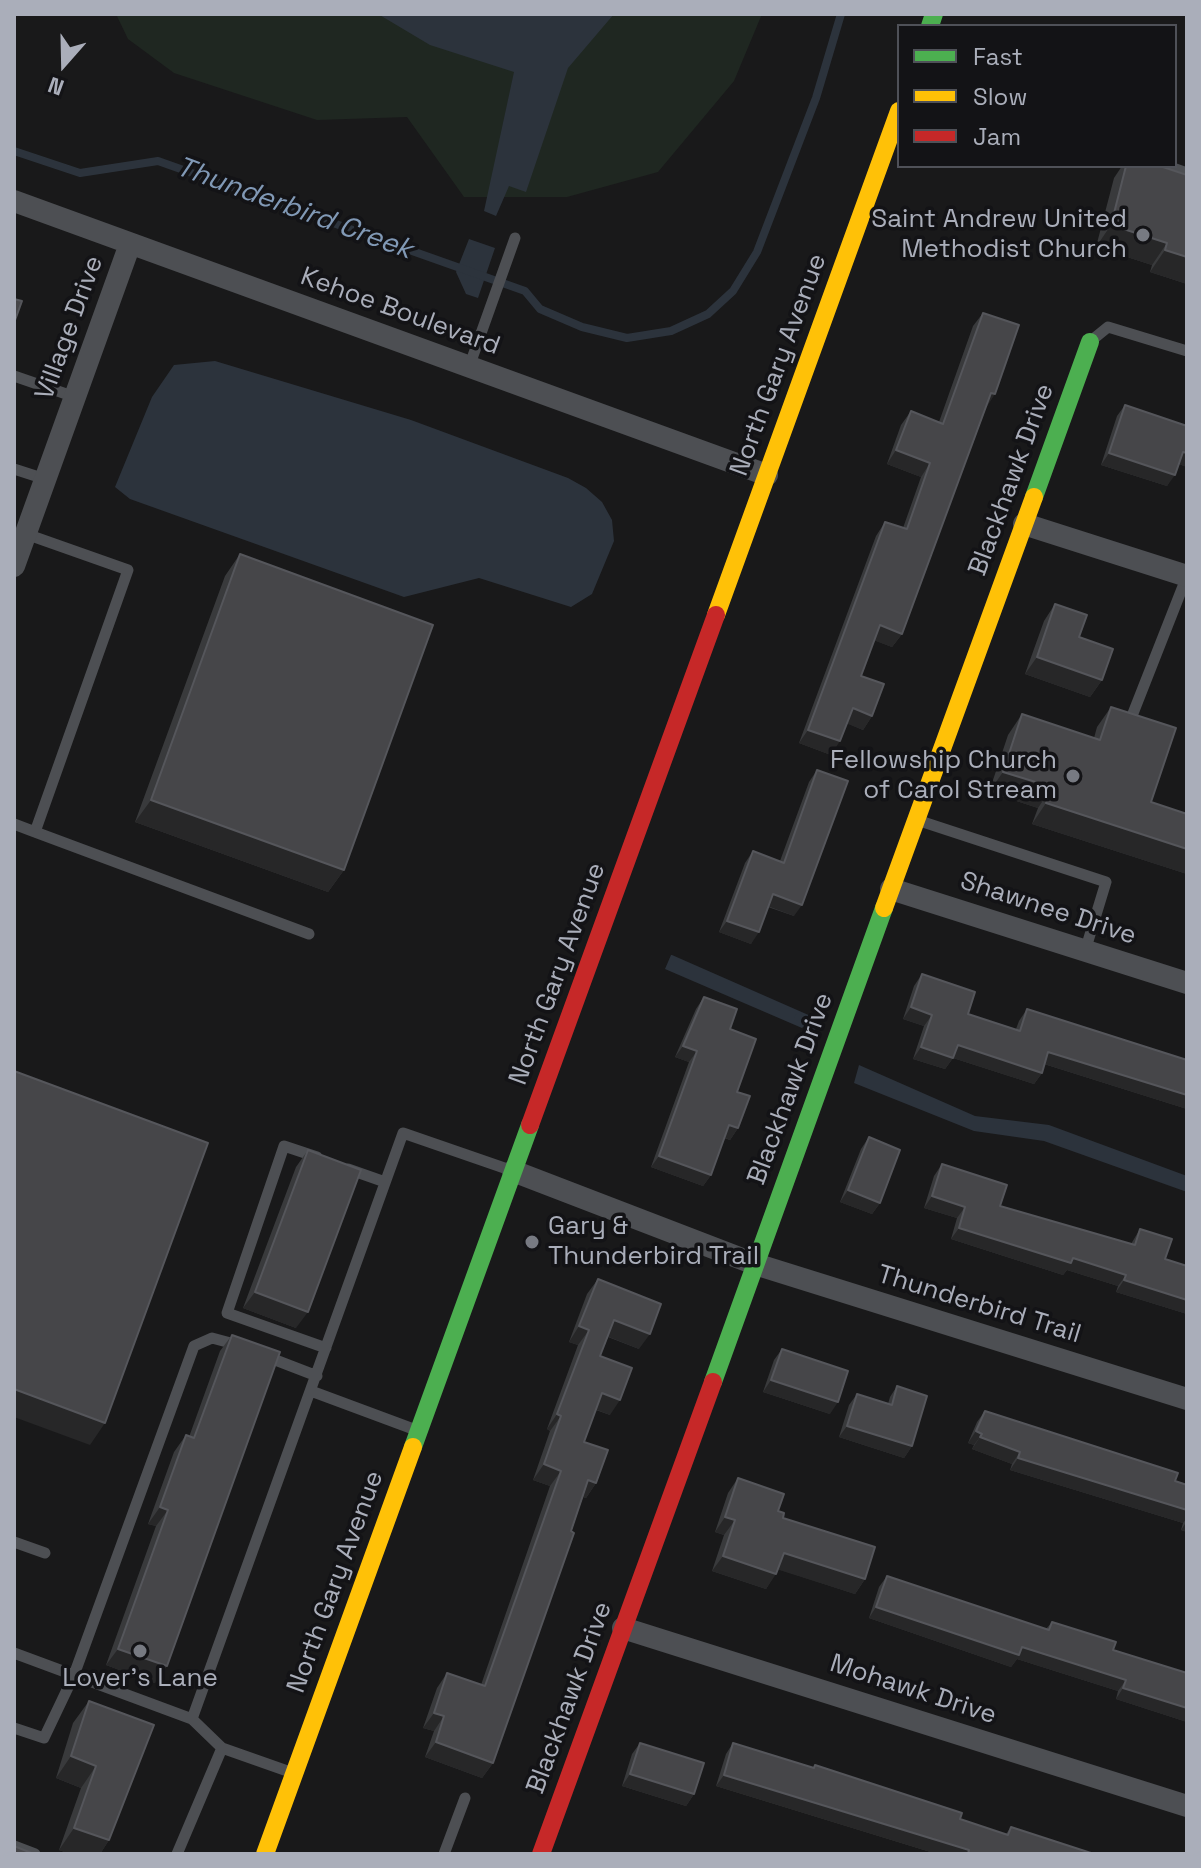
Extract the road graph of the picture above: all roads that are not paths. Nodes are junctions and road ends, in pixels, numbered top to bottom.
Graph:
1 (897, 117) edge
2 (14, 201) edge
3 (515, 238) dead end
4 (130, 244) junction
5 (1090, 342) joint
6 (1187, 351) edge
7 (469, 367) junction
8 (14, 376) edge
9 (75, 397) junction
10 (14, 469) edge
11 (767, 475) junction
12 (45, 479) junction
13 (1024, 524) junction
14 (26, 534) junction
15 (14, 566) edge
16 (1187, 576) edge
17 (1130, 721) edge
18 (917, 819) junction
19 (14, 824) edge
20 (35, 832) junction
21 (891, 889) junction
22 (309, 934) dead end
23 (1085, 951) junction
24 (1187, 983) edge
25 (327, 1161) edge
26 (342, 1167) edge
27 (513, 1171) junction
28 (385, 1182) junction
29 (755, 1264) junction
30 (326, 1348) junction
31 (317, 1376) junction
32 (311, 1391) junction
33 (1187, 1399) edge
34 (419, 1431) junction
35 (14, 1542) edge
36 (45, 1553) dead end
37 (623, 1628) junction
38 (14, 1653) edge
39 (74, 1675) junction
40 (192, 1719) junction
41 (14, 1728) edge
42 (222, 1748) junction
43 (294, 1773) junction
44 (465, 1798) dead end
45 (1187, 1806) edge
46 (14, 1846) edge
47 (35, 1854) edge
48 (177, 1854) edge
49 (265, 1854) edge
50 (445, 1854) edge
51 (541, 1854) edge

1 - 11 street, North Gary Avenue
2 - 4 street, Kehoe Boulevard
3 - 7 lane
4 - 7 street, Kehoe Boulevard
4 - 9 street, Village Drive
5 - 6 lane
5 - 13 street, Blackhawk Drive
7 - 11 street, Kehoe Boulevard
8 - 9 lane
9 - 12 street, Village Drive
10 - 12 lane
11 - 27 street, North Gary Avenue
12 - 14 street, Village Drive
13 - 16 street
13 - 18 street, Blackhawk Drive
14 - 15 street, Village Drive
14 - 20 lane
16 - 17 lane
18 - 21 street, Blackhawk Drive
18 - 23 lane
19 - 20 lane
20 - 22 lane
21 - 23 street, Shawnee Drive
21 - 29 street, Blackhawk Drive
23 - 24 street, Shawnee Drive
25 - 30 lane
26 - 28 lane
27 - 28 lane
27 - 29 street, Thunderbird Trail
27 - 34 street, North Gary Avenue
28 - 30 lane
29 - 33 street, Thunderbird Trail
29 - 37 street, Blackhawk Drive
30 - 31 lane
31 - 32 lane
31 - 39 lane
32 - 34 lane
32 - 40 lane
34 - 43 street, North Gary Avenue
35 - 36 lane
37 - 45 street, Mohawk Drive
37 - 51 street, Blackhawk Drive
38 - 39 lane
39 - 40 lane
39 - 41 lane
40 - 42 lane
42 - 43 lane
42 - 48 lane
43 - 49 street, North Gary Avenue
44 - 50 lane
46 - 47 lane

